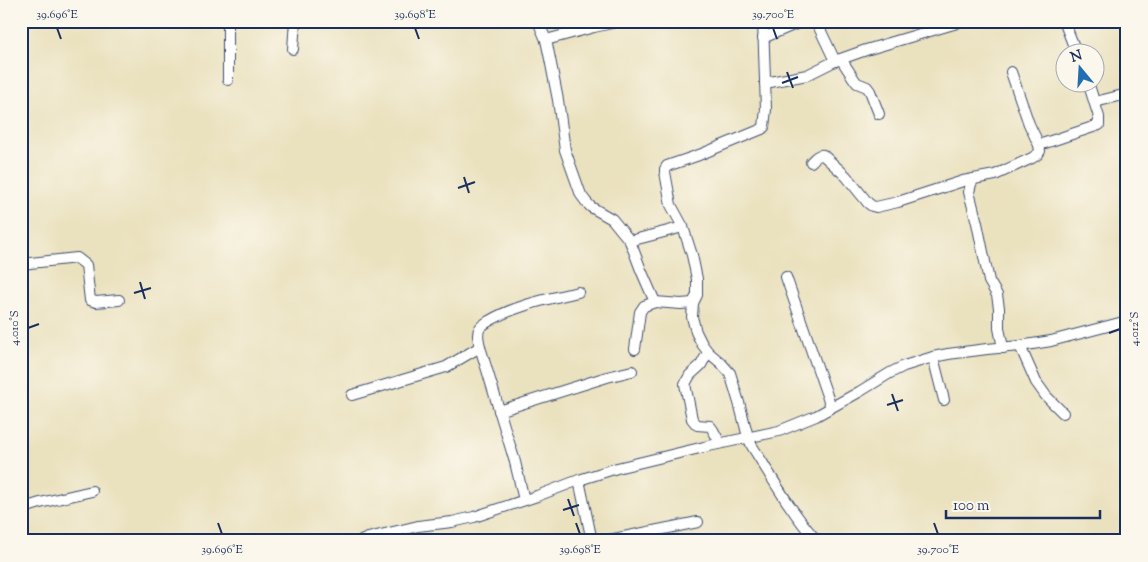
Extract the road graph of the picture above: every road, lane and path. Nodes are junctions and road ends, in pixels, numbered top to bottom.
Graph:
1 (228, 21) edge
2 (295, 21) edge
3 (538, 21) edge
4 (621, 21) edge
5 (763, 21) edge
6 (803, 21) edge
7 (816, 21) edge
8 (1064, 21) edge
9 (957, 23) dead end
10 (763, 38) junction
11 (546, 40) junction
12 (1072, 42) edge
13 (293, 49) dead end
14 (838, 60) junction
15 (1012, 72) dead end
16 (228, 80) dead end
17 (765, 83) junction
18 (1092, 92) edge
19 (1127, 94) edge
20 (1095, 102) junction
21 (879, 114) dead end
22 (1039, 145) junction
23 (811, 162) dead end
24 (974, 179) junction
25 (683, 227) junction
26 (630, 241) junction
27 (21, 264) edge
28 (786, 278) dead end
29 (578, 292) dead end
30 (119, 300) dead end
31 (655, 302) junction
32 (693, 303) junction
33 (1127, 321) edge
34 (1020, 346) junction
35 (480, 347) junction
36 (1003, 348) junction
37 (635, 349) dead end
38 (708, 352) junction
39 (933, 357) junction
40 (632, 371) dead end
41 (352, 395) dead end
42 (944, 400) dead end
43 (831, 407) junction
44 (499, 411) junction
45 (1063, 413) dead end
46 (748, 437) junction
47 (720, 443) junction
48 (580, 480) junction
49 (92, 491) dead end
50 (524, 500) junction
51 (21, 510) edge
52 (698, 522) dead end
53 (361, 541) edge
54 (592, 541) edge
55 (604, 541) edge
56 (817, 541) edge

1 - 16 street
2 - 13 street
3 - 11 street
4 - 11 street
5 - 10 street
6 - 10 street
7 - 14 street
8 - 12 street
9 - 14 street
10 - 17 street
11 - 26 street
14 - 17 street
14 - 21 street
15 - 22 street
17 - 25 street
18 - 20 street
19 - 20 street
20 - 22 street
22 - 24 street
23 - 24 street
24 - 36 street
25 - 26 street
25 - 32 street
26 - 31 street
27 - 30 street
28 - 43 street
29 - 35 street
31 - 32 street
31 - 37 street
32 - 38 street
33 - 34 street
34 - 36 street
34 - 45 street
35 - 41 street
35 - 44 street
36 - 39 street
38 - 46 street
38 - 47 street
39 - 42 street
39 - 43 street
40 - 44 street
43 - 46 street
44 - 50 street
46 - 47 street
46 - 56 street
47 - 48 street
48 - 50 street
48 - 54 street
49 - 51 street
50 - 53 street
52 - 55 street

